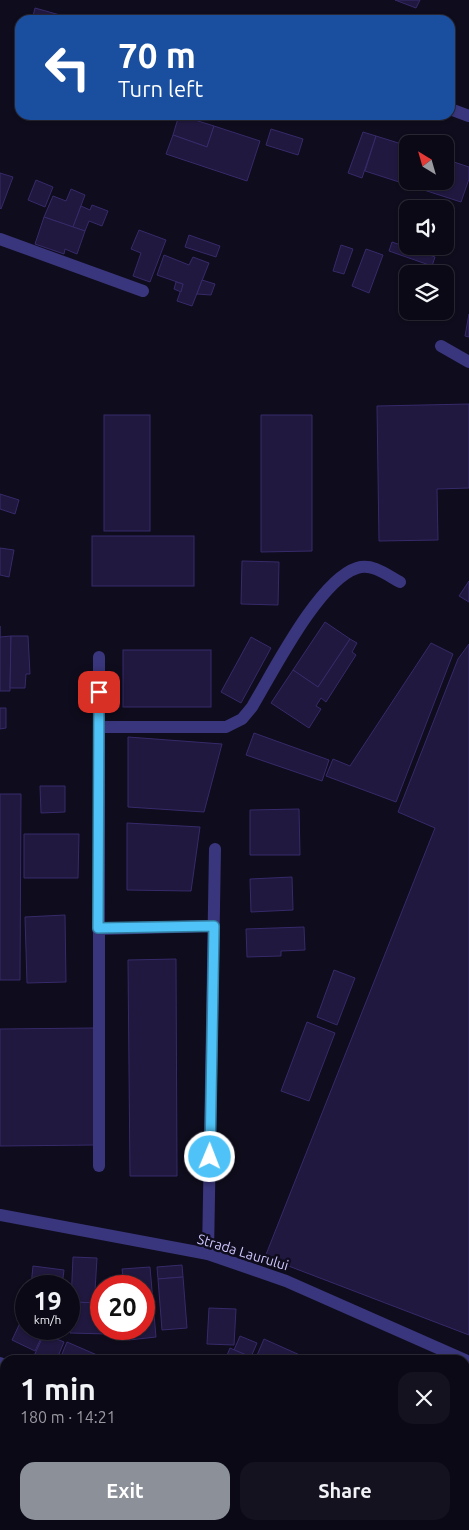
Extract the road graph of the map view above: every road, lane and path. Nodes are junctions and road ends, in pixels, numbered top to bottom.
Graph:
1 (455, 111) edge
2 (469, 116) edge
3 (0, 240) edge
4 (143, 291) dead end
5 (441, 346) dead end
6 (469, 362) edge
7 (400, 582) dead end
8 (99, 657) dead end
9 (98, 727) junction
10 (215, 849) dead end
11 (214, 926) junction
12 (98, 928) junction
13 (99, 1166) dead end
14 (0, 1215) edge
15 (208, 1254) junction
16 (454, 1355) edge

1 - 2 street
3 - 4 street
5 - 6 street
7 - 9 street
8 - 9 street
9 - 12 street
10 - 11 street
11 - 12 street
11 - 15 street
12 - 13 street
14 - 15 street, Strada Laurului
15 - 16 street, Strada Laurului

